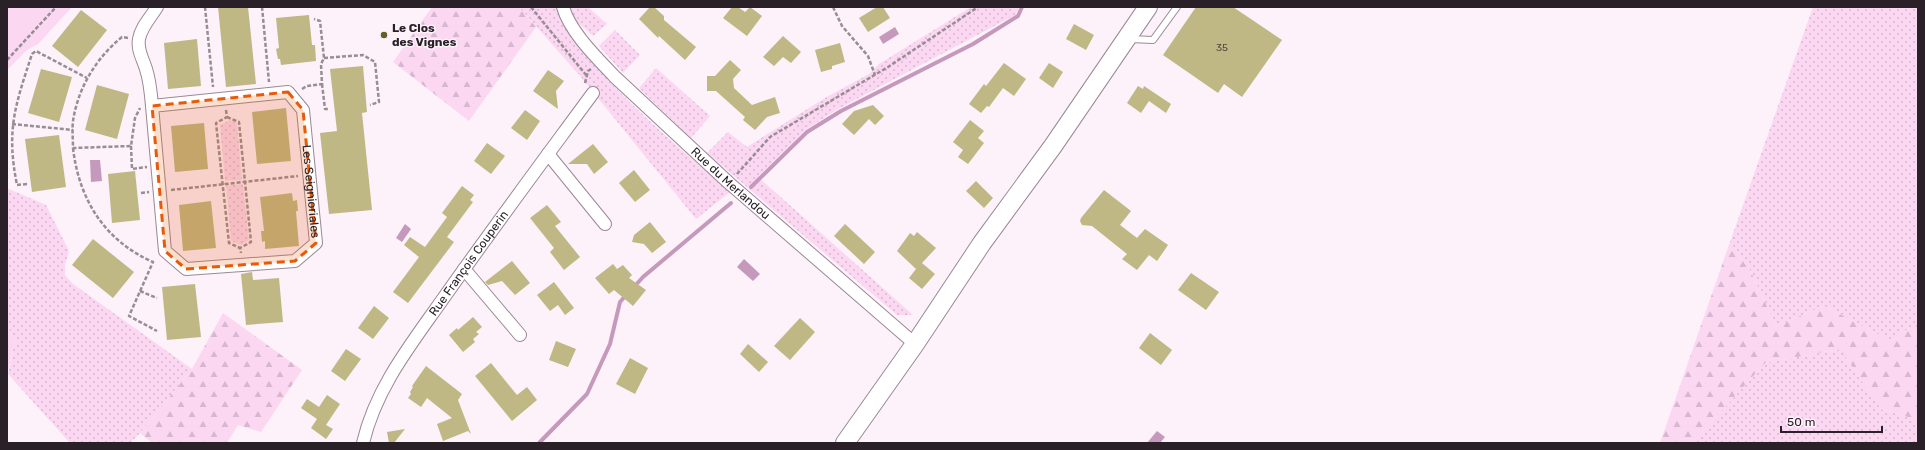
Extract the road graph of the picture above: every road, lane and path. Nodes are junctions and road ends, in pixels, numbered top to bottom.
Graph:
1 (56, 7) edge
2 (157, 7) edge
3 (205, 7) edge
4 (262, 7) edge
5 (531, 7) edge
6 (563, 7) edge
7 (833, 7) edge
8 (978, 7) edge
9 (1148, 7) edge
10 (1177, 7) edge
11 (314, 19) dead end
12 (1126, 38) junction
13 (138, 40) junction
14 (324, 58) junction
15 (7, 60) edge
16 (587, 75) dead end
17 (875, 75) junction
18 (88, 78) junction
19 (322, 84) junction
20 (593, 93) dead end
21 (270, 94) junction
22 (292, 96) junction
23 (220, 99) junction
24 (151, 103) junction
25 (370, 105) dead end
26 (329, 109) dead end
27 (227, 117) junction
28 (12, 124) junction
29 (73, 130) junction
30 (131, 146) junction
31 (73, 148) junction
32 (548, 154) junction
33 (157, 167) junction
34 (309, 175) junction
35 (245, 182) junction
36 (729, 183) junction
37 (27, 184) dead end
38 (222, 184) junction
39 (159, 191) junction
40 (141, 193) dead end
41 (605, 224) dead end
42 (240, 248) junction
43 (241, 265) junction
44 (464, 269) junction
45 (140, 291) junction
46 (157, 298) dead end
47 (156, 331) dead end
48 (520, 335) dead end
49 (915, 344) junction
50 (363, 443) edge
51 (845, 443) edge

1 - 15 path
2 - 13 street
3 - 23 path
4 - 21 path
5 - 16 path
6 - 36 street, Rue du Merlandou
7 - 17 path
8 - 17 path
9 - 12 main road
10 - 12 lane
11 - 14 path
12 - 49 main road
13 - 18 path
13 - 24 street, Les Seignioriales
14 - 19 path
14 - 25 path
17 - 36 path
18 - 28 path
18 - 29 path
19 - 22 path
19 - 26 path
20 - 32 street, Rue François Couperin
21 - 22 street
21 - 23 street
22 - 34 street, Les Seignioriales
23 - 24 street
23 - 27 path
24 - 30 path
24 - 33 street, Les Seignioriales
27 - 35 path
27 - 38 path
28 - 29 path
28 - 37 path
29 - 31 path
30 - 31 path
30 - 33 path
31 - 45 path
32 - 41 street
32 - 44 street, Rue François Couperin
33 - 39 street, Les Seignioriales
34 - 35 path
34 - 43 street, Les Seignioriales
35 - 38 path
35 - 42 path
36 - 49 street, Rue du Merlandou
38 - 39 path
38 - 42 path
39 - 40 path
39 - 43 street, Les Seignioriales
42 - 43 path
44 - 48 street
44 - 50 street, Rue François Couperin
45 - 46 path
45 - 47 path
49 - 51 main road

